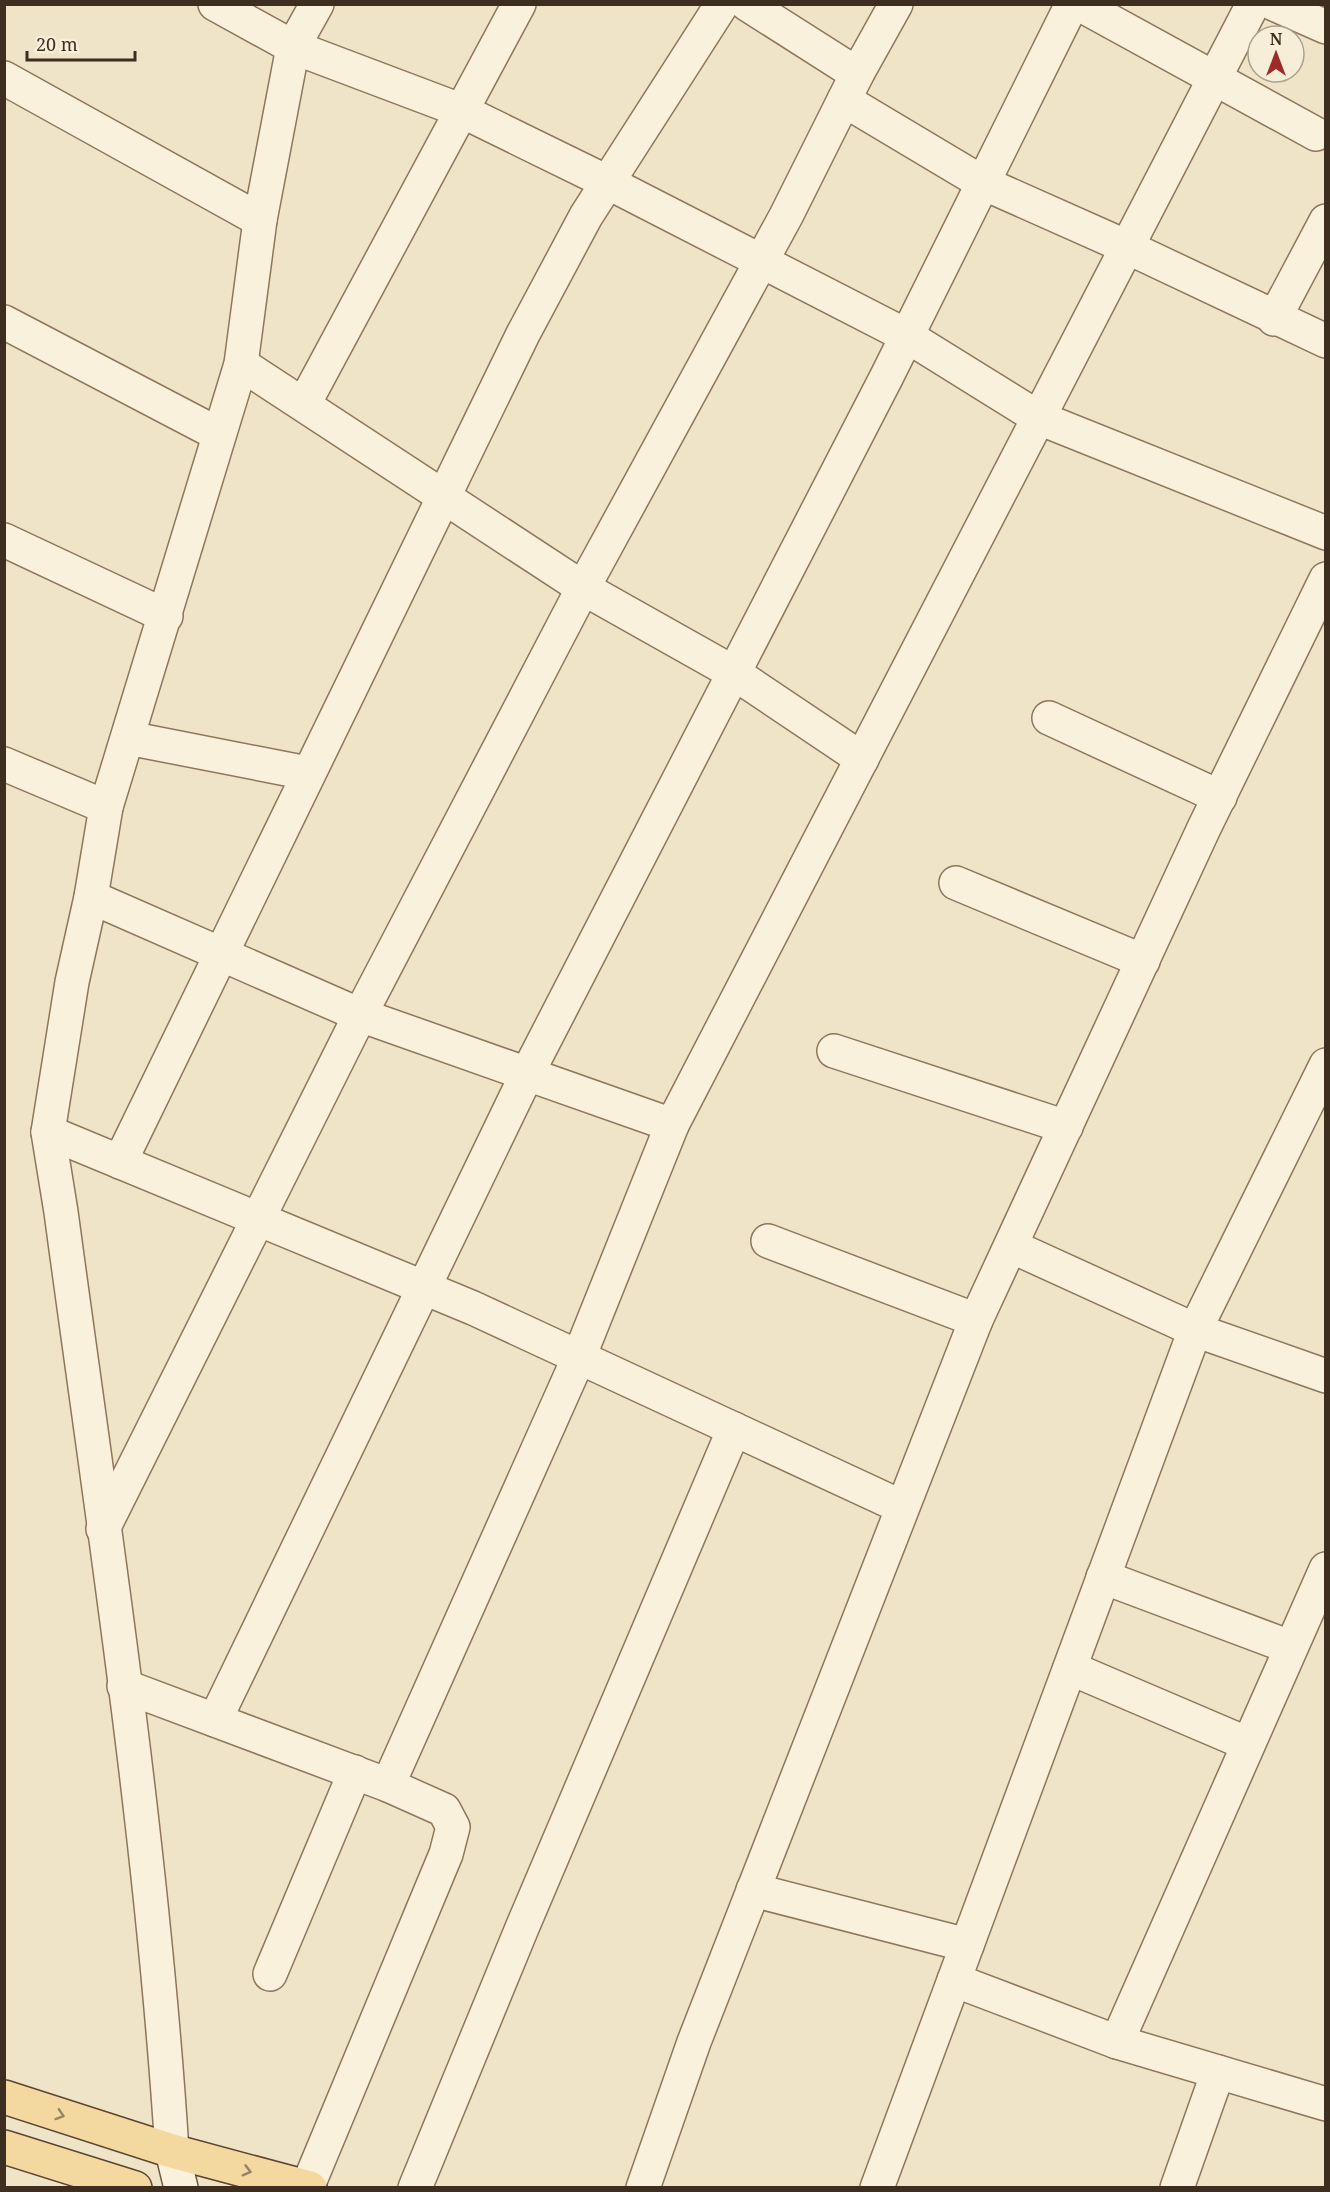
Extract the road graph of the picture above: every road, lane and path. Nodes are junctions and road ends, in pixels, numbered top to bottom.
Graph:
1 (215, 4) edge
2 (317, 4) edge
3 (519, 4) edge
4 (722, 4) edge
5 (747, 4) edge
6 (896, 4) edge
7 (1072, 4) edge
8 (1079, 4) edge
9 (1253, 4) edge
10 (1274, 4) edge
11 (1326, 27) edge
12 (293, 47) junction
13 (4, 78) edge
14 (1215, 79) junction
15 (851, 87) junction
16 (460, 110) junction
17 (1316, 134) dead end
18 (607, 182) junction
19 (983, 183) junction
20 (260, 220) junction
21 (1326, 221) edge
22 (1127, 247) junction
23 (762, 261) junction
24 (1274, 319) junction
25 (4, 322) edge
26 (907, 336) junction
27 (1326, 341) edge
28 (241, 364) junction
29 (304, 405) junction
30 (1039, 418) junction
31 (219, 435) junction
32 (443, 496) junction
33 (1326, 532) edge
34 (4, 540) edge
35 (1326, 579) edge
36 (583, 588) junction
37 (166, 616) junction
38 (734, 673) junction
39 (1049, 718) dead end
40 (128, 738) junction
41 (862, 759) junction
42 (4, 764) edge
43 (307, 773) junction
44 (1220, 797) junction
45 (106, 807) junction
46 (956, 883) dead end
47 (92, 897) junction
48 (220, 955) junction
49 (1143, 961) junction
50 (360, 1015) junction
51 (834, 1051) dead end
52 (1326, 1065) edge
53 (527, 1074) junction
54 (672, 1125) junction
55 (1066, 1127) junction
56 (48, 1132) junction
57 (120, 1162) junction
58 (260, 1219) junction
59 (768, 1241) dead end
60 (1011, 1246) junction
61 (425, 1288) junction
62 (976, 1320) junction
63 (1195, 1330) junction
64 (579, 1357) junction
65 (1326, 1376) edge
66 (734, 1429) junction
67 (902, 1507) junction
68 (104, 1529) junction
69 (1326, 1569) edge
70 (1103, 1577) junction
71 (1290, 1647) junction
72 (1070, 1668) junction
73 (124, 1686) junction
74 (215, 1720) junction
75 (1248, 1744) junction
76 (355, 1772) junction
77 (388, 1785) junction
78 (753, 1890) junction
79 (967, 1945) junction
80 (270, 1974) dead end
81 (954, 1980) junction
82 (1117, 2042) junction
83 (1218, 2072) junction
84 (4, 2097) edge
85 (1326, 2104) edge
86 (4, 2147) edge
87 (172, 2151) junction
88 (135, 2187) edge
89 (181, 2187) edge
90 (308, 2187) edge
91 (416, 2187) edge
92 (643, 2187) edge
93 (877, 2187) edge
94 (1177, 2187) edge

1 - 12 street
2 - 12 street
3 - 16 street
4 - 18 street
5 - 15 street
6 - 15 street
7 - 19 street
8 - 14 street
9 - 14 street
10 - 11 street
12 - 16 street
12 - 20 street
13 - 20 street
14 - 17 street
14 - 22 street
15 - 19 street
15 - 23 street
16 - 18 street
16 - 29 street
18 - 23 street
18 - 32 street
19 - 22 street
19 - 26 street
20 - 28 street
21 - 24 street
22 - 24 street
22 - 30 street
23 - 26 street
23 - 36 street
24 - 27 street
25 - 31 street
26 - 30 street
26 - 38 street
28 - 29 street
28 - 31 street
29 - 32 street
30 - 33 street
30 - 41 street
31 - 37 street
32 - 36 street
32 - 43 street
34 - 37 street
35 - 44 street
36 - 38 street
36 - 50 street
37 - 40 street
38 - 41 street
38 - 53 street
39 - 44 street
40 - 43 street
40 - 45 street
41 - 54 street
42 - 45 street
43 - 48 street
44 - 49 street
45 - 47 street
46 - 49 street
47 - 48 street
47 - 56 street
48 - 50 street
48 - 57 street
49 - 55 street
50 - 53 street
50 - 58 street
51 - 55 street
52 - 63 street
53 - 54 street
53 - 61 street
54 - 64 street
55 - 60 street
56 - 57 street
56 - 68 street
57 - 58 street
58 - 61 street
58 - 68 street
59 - 62 street
60 - 62 street
60 - 63 street
61 - 64 street
61 - 74 street
62 - 67 street
63 - 65 street
63 - 70 street
64 - 66 street
64 - 77 street
66 - 67 street
66 - 91 street
67 - 78 street
68 - 73 street
69 - 71 street
70 - 71 street
70 - 72 street
71 - 75 street
72 - 75 street
72 - 79 street
73 - 74 street
73 - 87 street
74 - 76 street
75 - 82 street
76 - 77 street
76 - 80 street
77 - 90 street
78 - 79 street
78 - 92 street
79 - 81 street
81 - 82 street
81 - 93 street
82 - 83 street
83 - 85 street
83 - 94 street
84 -> 87 main road
86 - 88 main road
87 - 89 street
87 -> 90 main road

